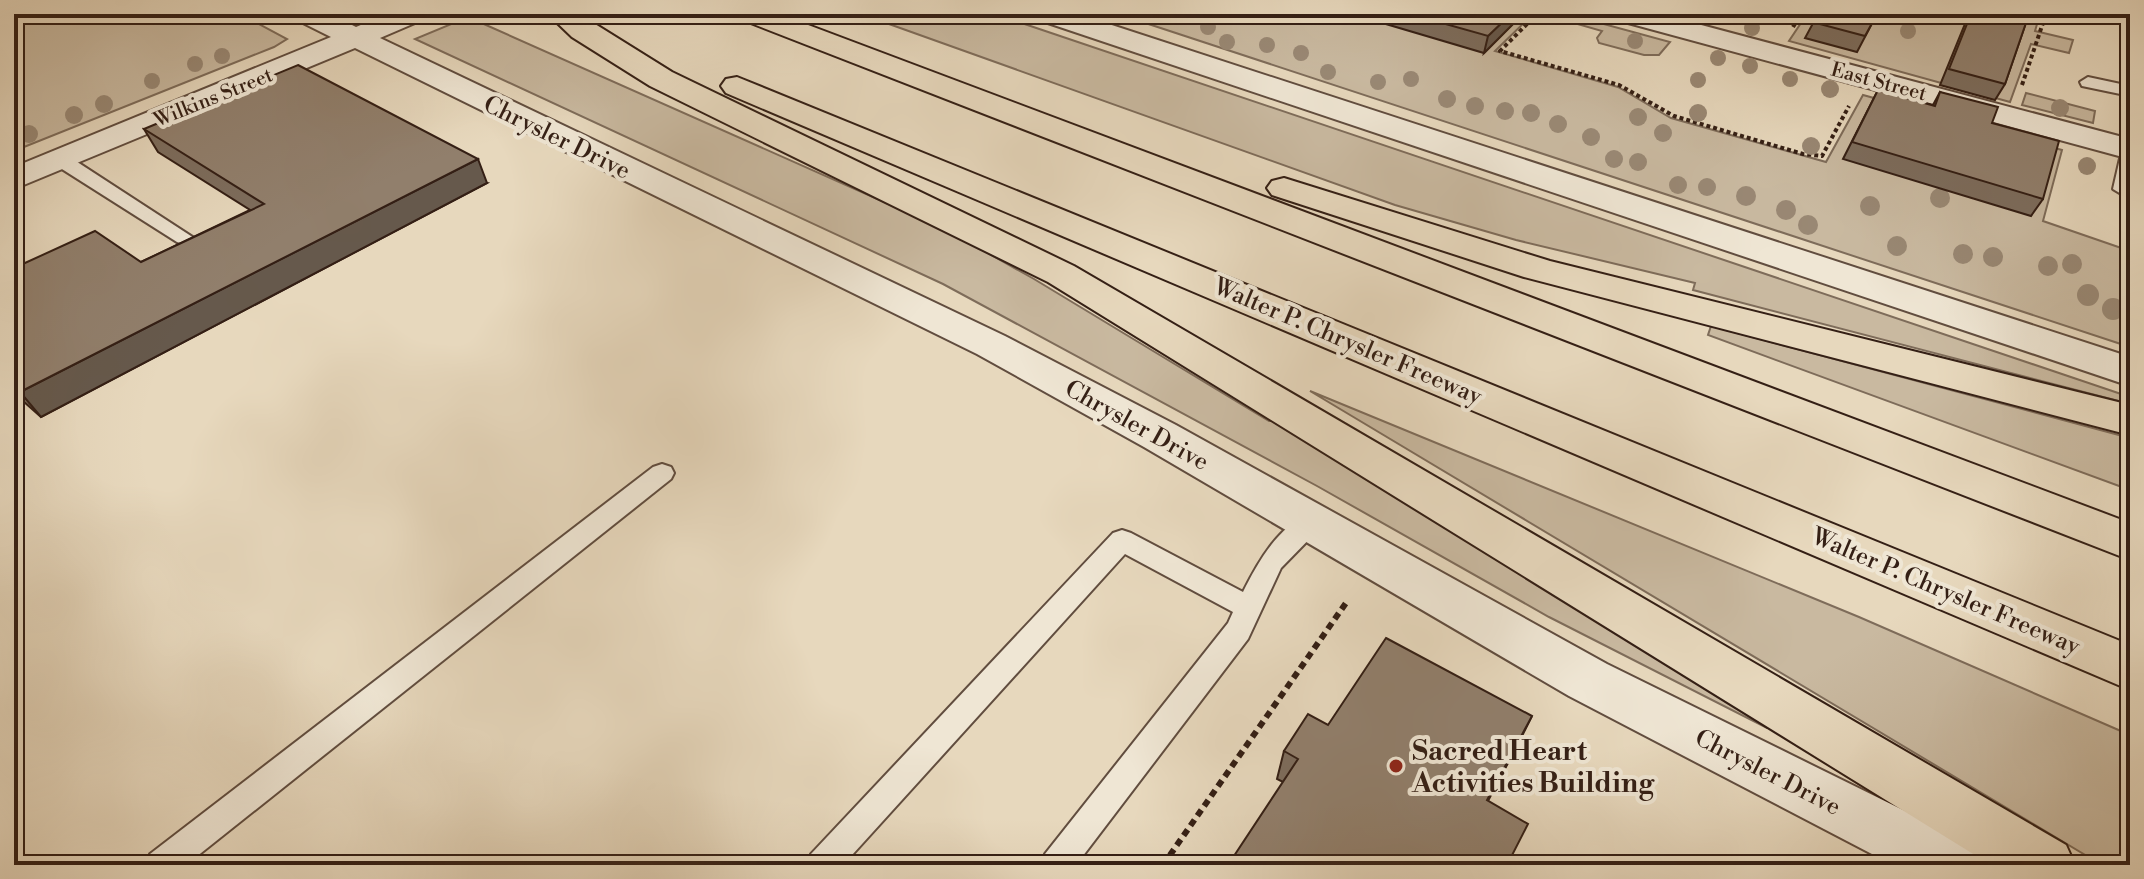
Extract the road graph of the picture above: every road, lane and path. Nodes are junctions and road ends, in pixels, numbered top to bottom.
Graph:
1 (307, 14) edge
2 (564, 14) edge
3 (753, 14) edge
4 (1049, 14) edge
5 (1537, 14) edge
6 (1627, 14) edge
7 (2046, 14) edge
8 (404, 17) edge
9 (795, 30) junction
10 (355, 38) junction
11 (2088, 82) dead end
12 (2130, 91) edge
13 (2019, 92) dead end
14 (1850, 104) dead end
15 (61, 160) junction
16 (2128, 170) edge
17 (14, 179) edge
18 (184, 238) edge
19 (2130, 372) edge
20 (2130, 420) edge
21 (662, 473) dead end
22 (1311, 524) junction
23 (2130, 542) edge
24 (1348, 600) dead end
25 (1249, 608) junction
26 (2130, 668) edge
27 (161, 865) edge
28 (822, 865) edge
29 (1056, 865) edge
30 (1163, 865) edge
31 (1953, 865) edge
32 (2045, 865) edge

1 - 10 street, Chrysler Drive
2 - 26 highway, Walter P. Chrysler Freeway
2 - 32 highway
3 - 9 highway
4 - 19 street
5 - 14 path
6 - 16 street, East Street
7 - 13 path
8 - 10 street, Wilkins Street
9 - 20 highway
9 - 23 highway
10 - 15 street, Wilkins Street
10 - 22 street, Chrysler Drive
11 - 12 lane
15 - 17 street, Wilkins Street
15 - 18 lane
21 - 27 lane
22 - 25 lane
22 - 31 street, Chrysler Drive
24 - 30 path
25 - 28 lane
25 - 29 lane

